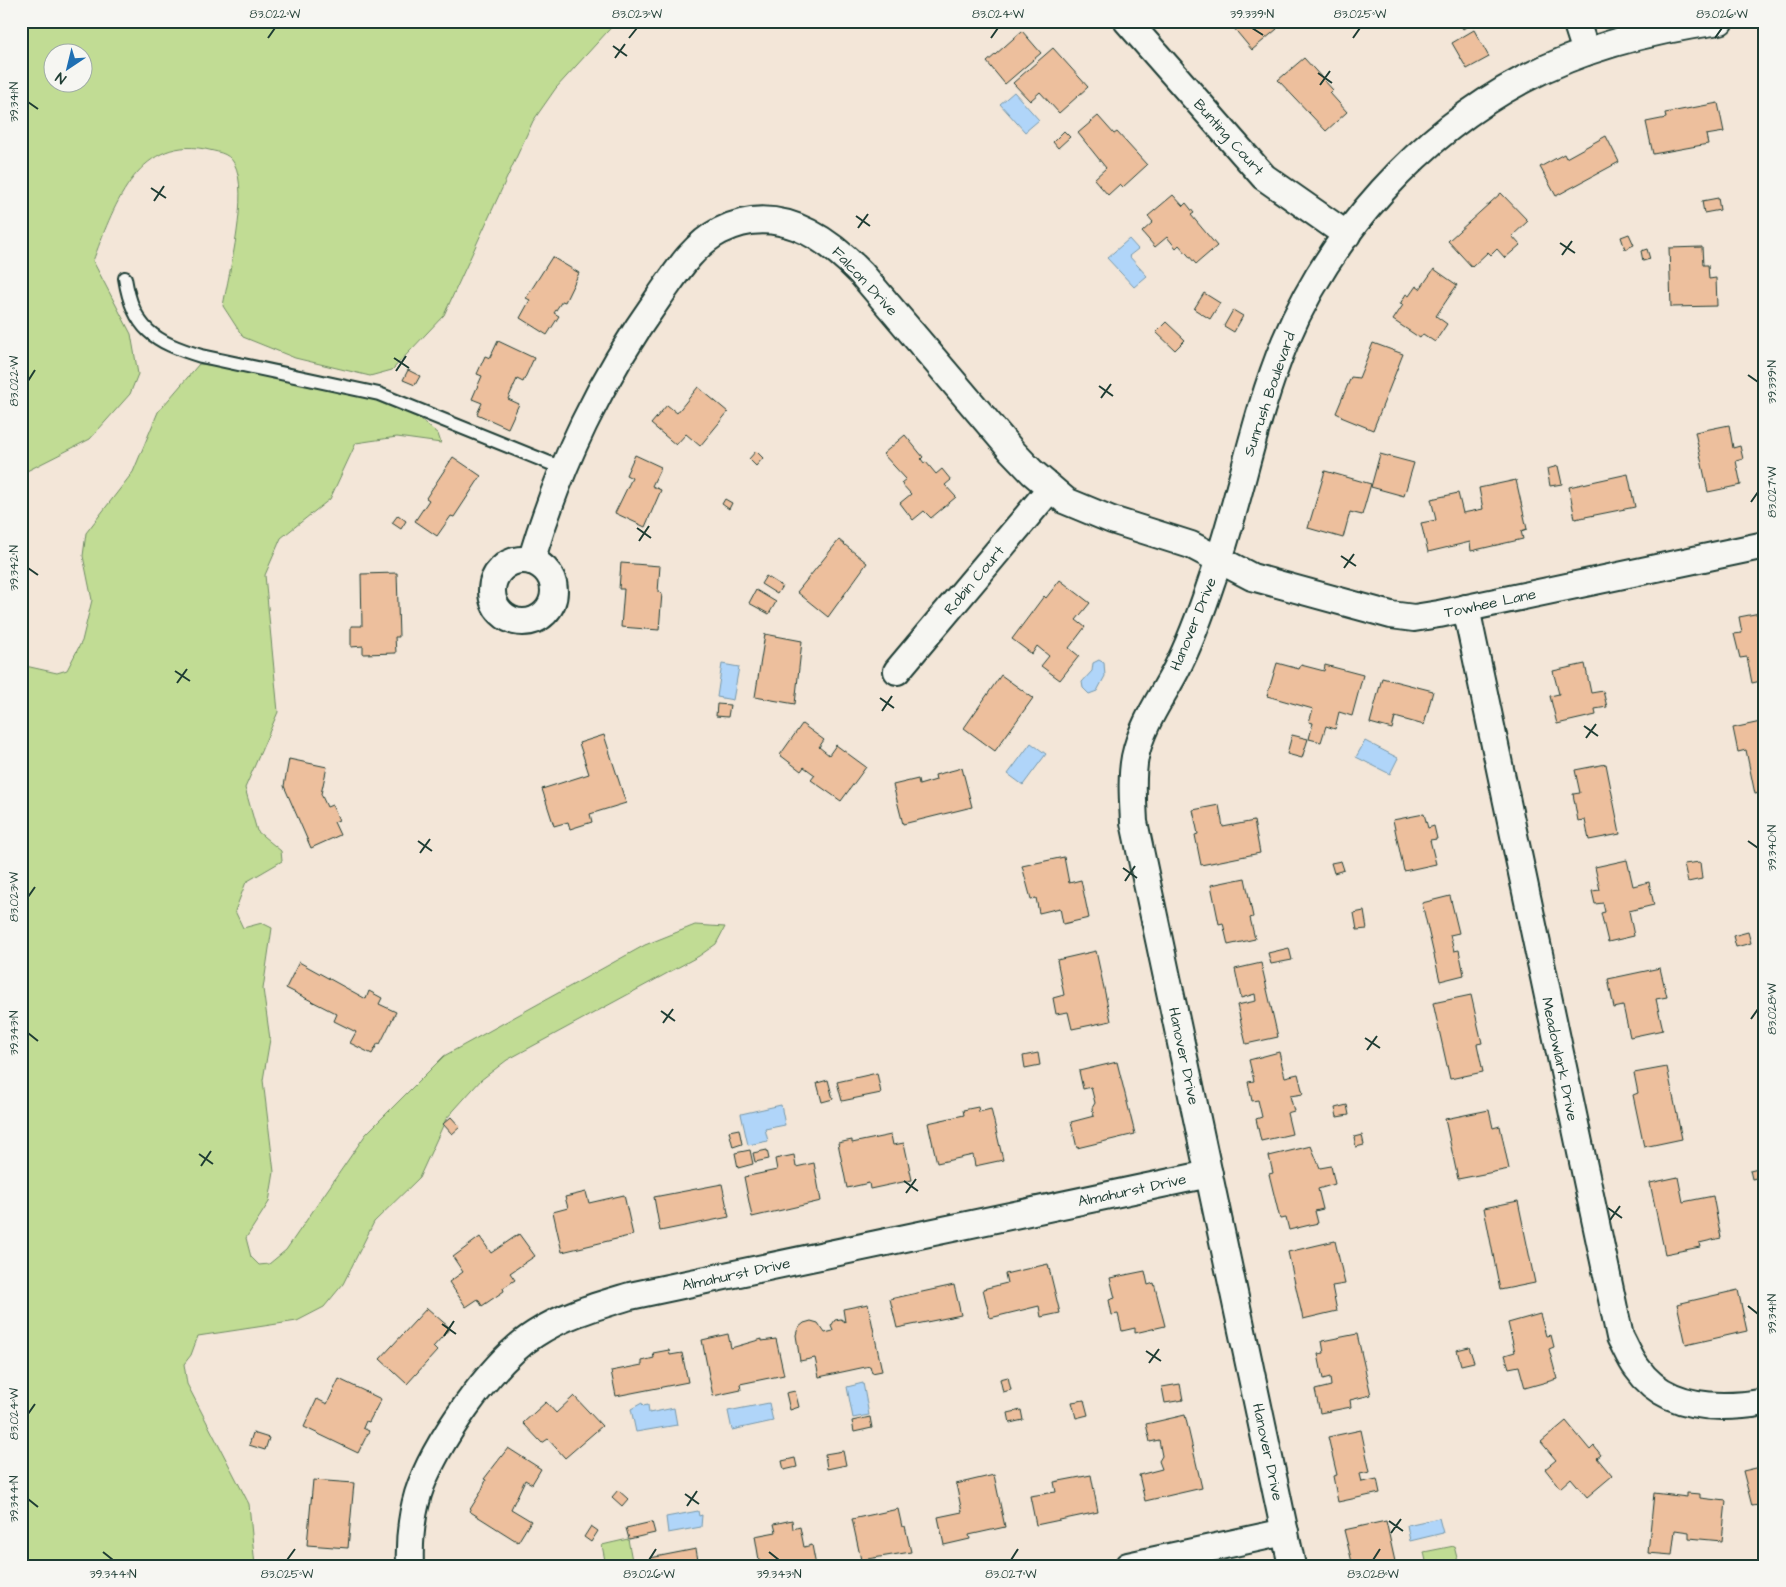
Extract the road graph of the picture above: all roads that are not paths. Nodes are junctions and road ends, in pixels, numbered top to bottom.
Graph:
1 (1127, 21) edge
2 (1576, 21) edge
3 (1720, 21) edge
4 (1586, 52) junction
5 (1347, 236) junction
6 (125, 278) dead end
7 (562, 468) junction
8 (1050, 489) junction
9 (1765, 545) edge
10 (1220, 559) junction
11 (531, 561) dead end
12 (1466, 608) junction
13 (898, 671) dead end
14 (1209, 1174) junction
15 (1765, 1402) edge
16 (1284, 1532) junction
17 (410, 1566) edge
18 (1128, 1566) edge
19 (1292, 1566) edge

1 - 5 street, Bunting Court
2 - 4 street
3 - 4 street, Sunrush Boulevard
4 - 5 street, Sunrush Boulevard
5 - 10 street, Sunrush Boulevard
6 - 7 lane
7 - 8 street, Falcon Drive
7 - 11 street, Falcon Drive
8 - 10 street, Falcon Drive
8 - 13 street, Robin Court
9 - 12 street, Towhee Lane
10 - 12 street, Towhee Lane
10 - 14 street, Hanover Drive
12 - 15 street, Meadowlark Drive
14 - 16 street, Hanover Drive
14 - 17 street, Almahurst Drive
16 - 18 street
16 - 19 street, Hanover Drive

